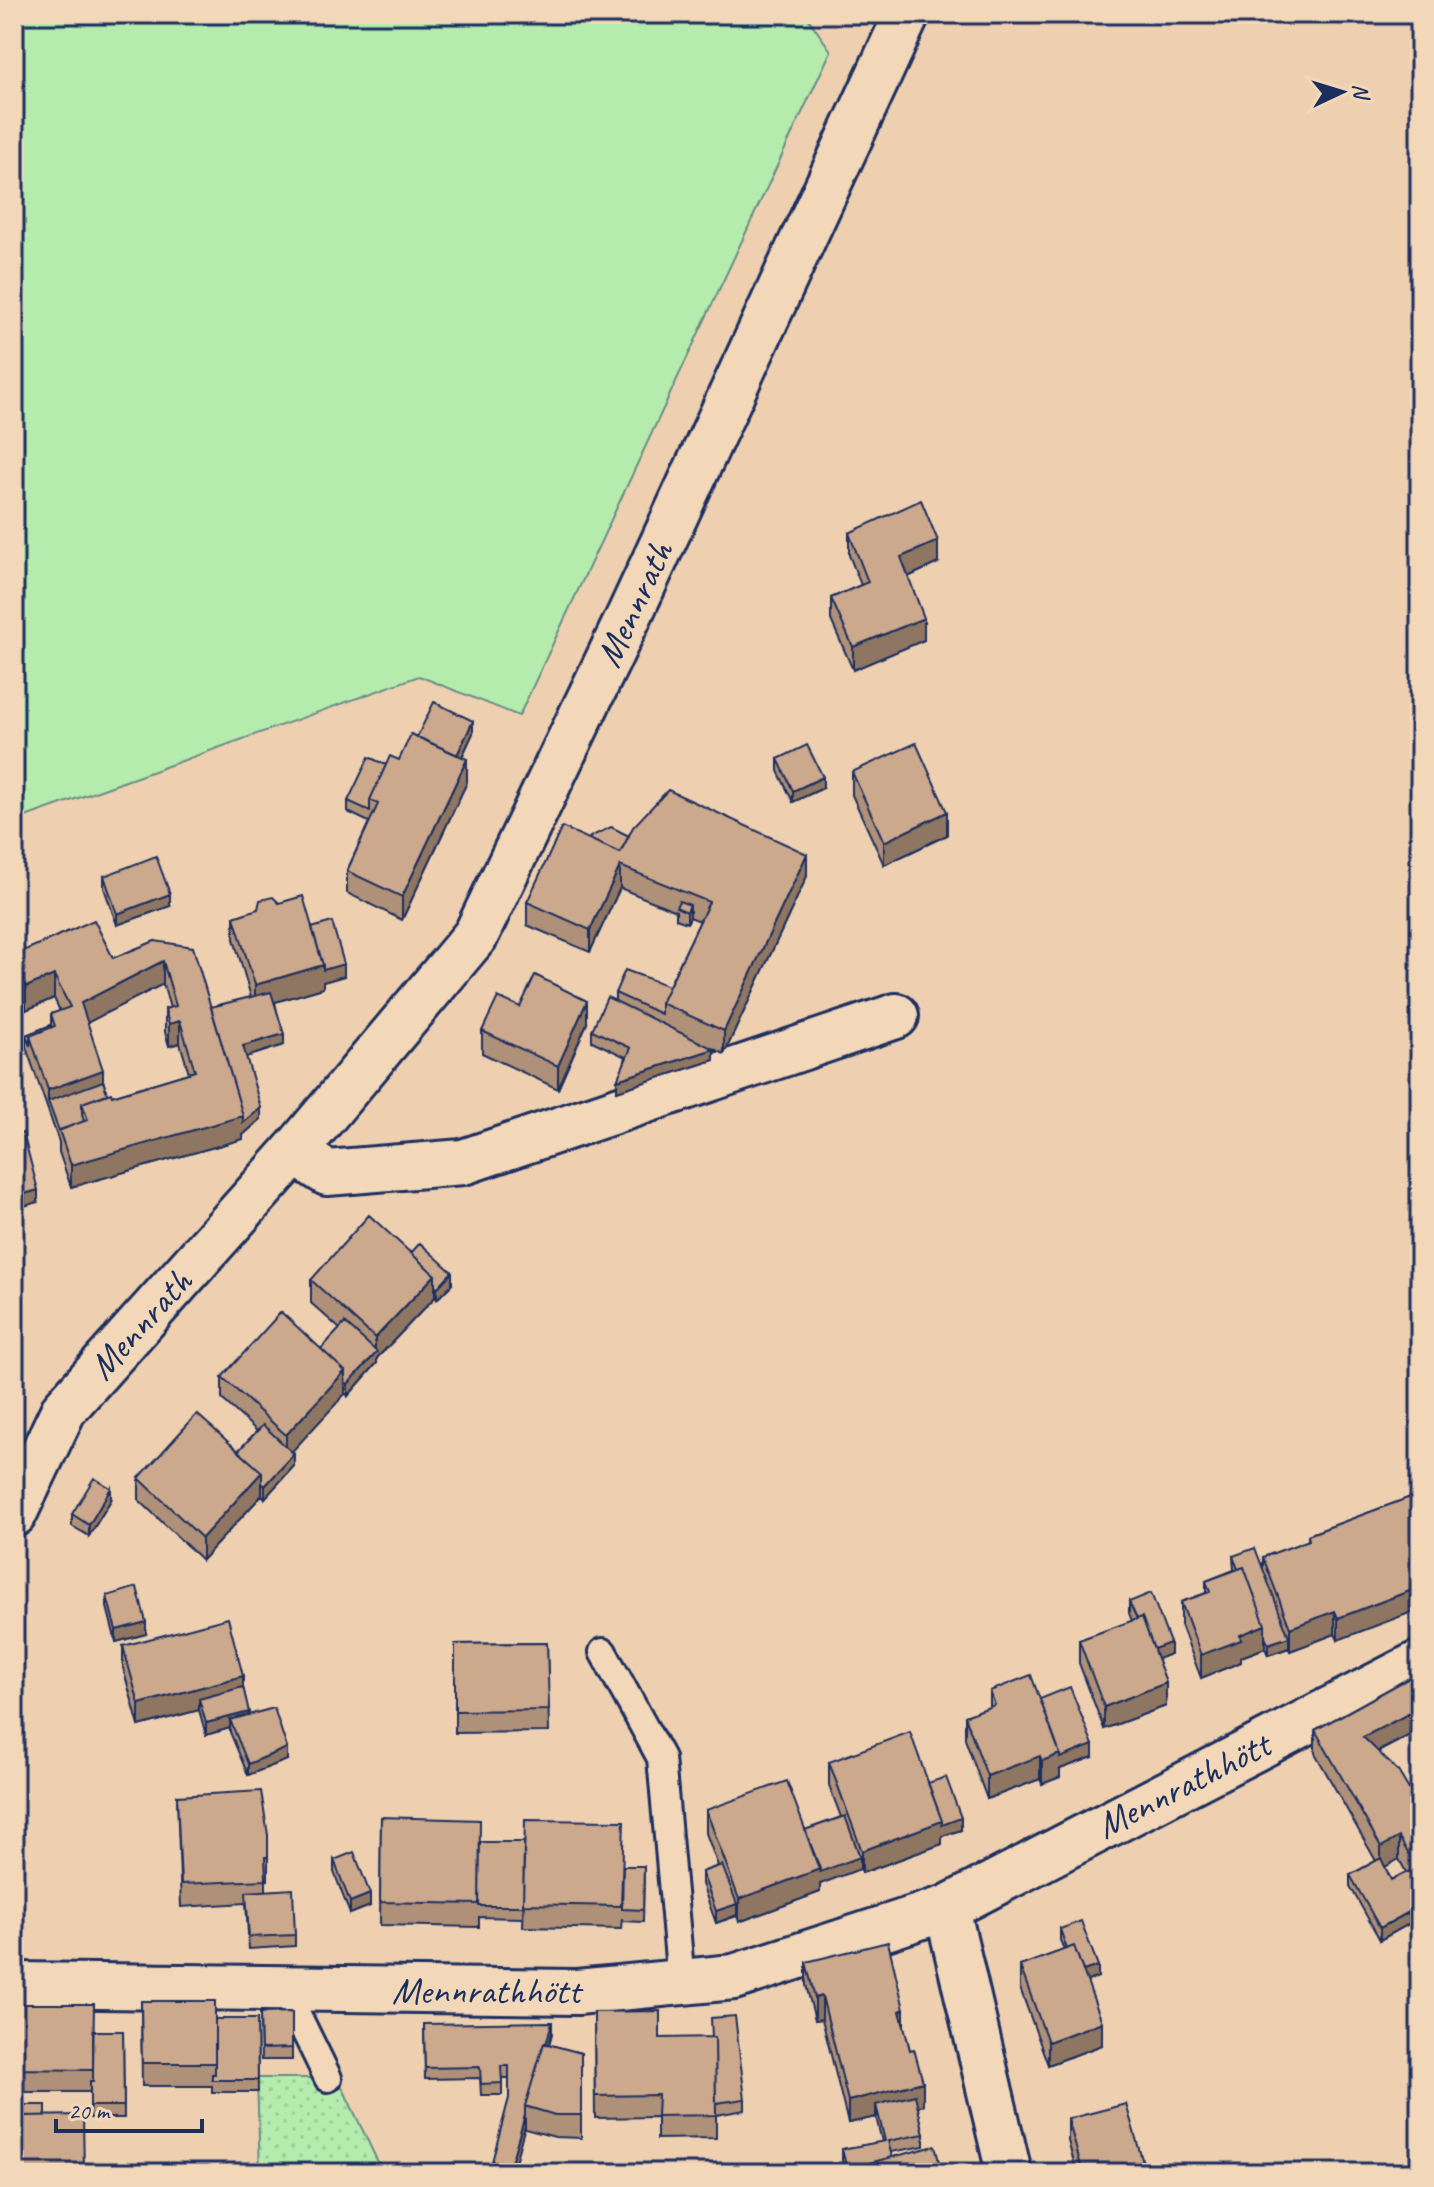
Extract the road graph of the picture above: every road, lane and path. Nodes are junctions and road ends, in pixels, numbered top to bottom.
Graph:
1 (907, 14) edge
2 (896, 1016) dead end
3 (294, 1152) junction
4 (14, 1514) edge
5 (603, 1652) dead end
6 (1420, 1663) edge
7 (947, 1908) junction
8 (681, 1982) junction
9 (14, 1985) edge
10 (284, 1988) junction
11 (328, 2078) dead end
12 (1009, 2173) edge

1 - 3 street, Mennrath
2 - 3 street
3 - 4 street, Mennrath
5 - 8 lane
6 - 7 street, Mennrathhött
7 - 8 street, Mennrathhött
7 - 12 street
8 - 10 street, Mennrathhött
9 - 10 street, Mennrathhött
10 - 11 lane

